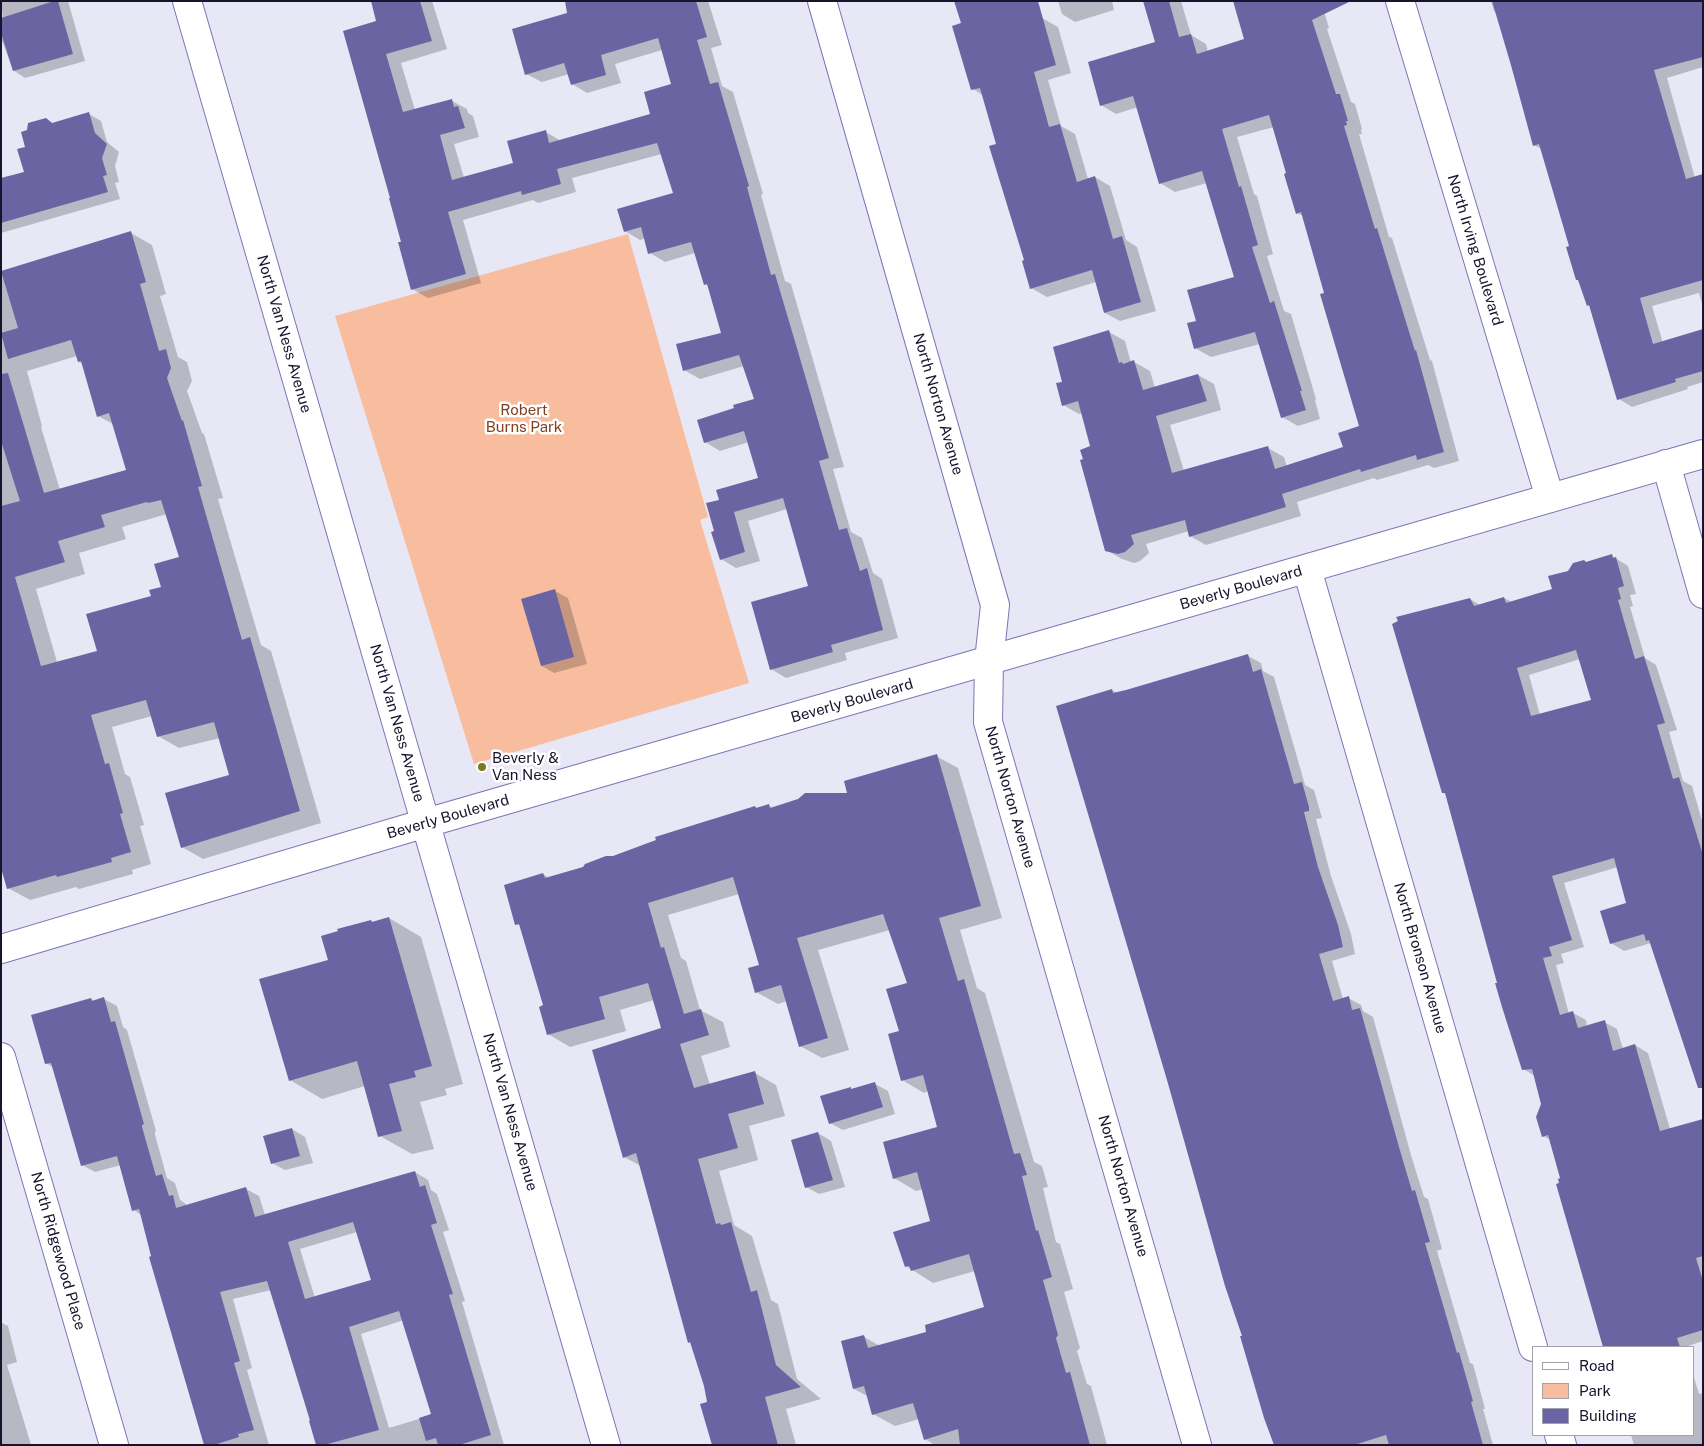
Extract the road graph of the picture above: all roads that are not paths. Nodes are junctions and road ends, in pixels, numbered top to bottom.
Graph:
1 (187, 1) edge
2 (822, 1) edge
3 (1400, 1) edge
4 (1703, 454) edge
5 (1666, 464) junction
6 (1550, 498) junction
7 (1307, 569) junction
8 (1703, 594) edge
9 (989, 661) junction
10 (426, 823) junction
11 (1, 949) edge
12 (1, 1057) edge
13 (1533, 1346) edge
14 (114, 1445) edge
15 (606, 1445) edge
16 (1198, 1445) edge

1 - 10 street, North Van Ness Avenue
2 - 9 street, North Norton Avenue
3 - 6 street, North Irving Boulevard
4 - 5 street, Beverly Boulevard
5 - 6 street, Beverly Boulevard
5 - 8 street
6 - 7 street, Beverly Boulevard
7 - 9 street, Beverly Boulevard
7 - 13 street, North Bronson Avenue
9 - 10 street, Beverly Boulevard
9 - 16 street, North Norton Avenue
10 - 11 street, Beverly Boulevard
10 - 15 street, North Van Ness Avenue
12 - 14 street, North Ridgewood Place

